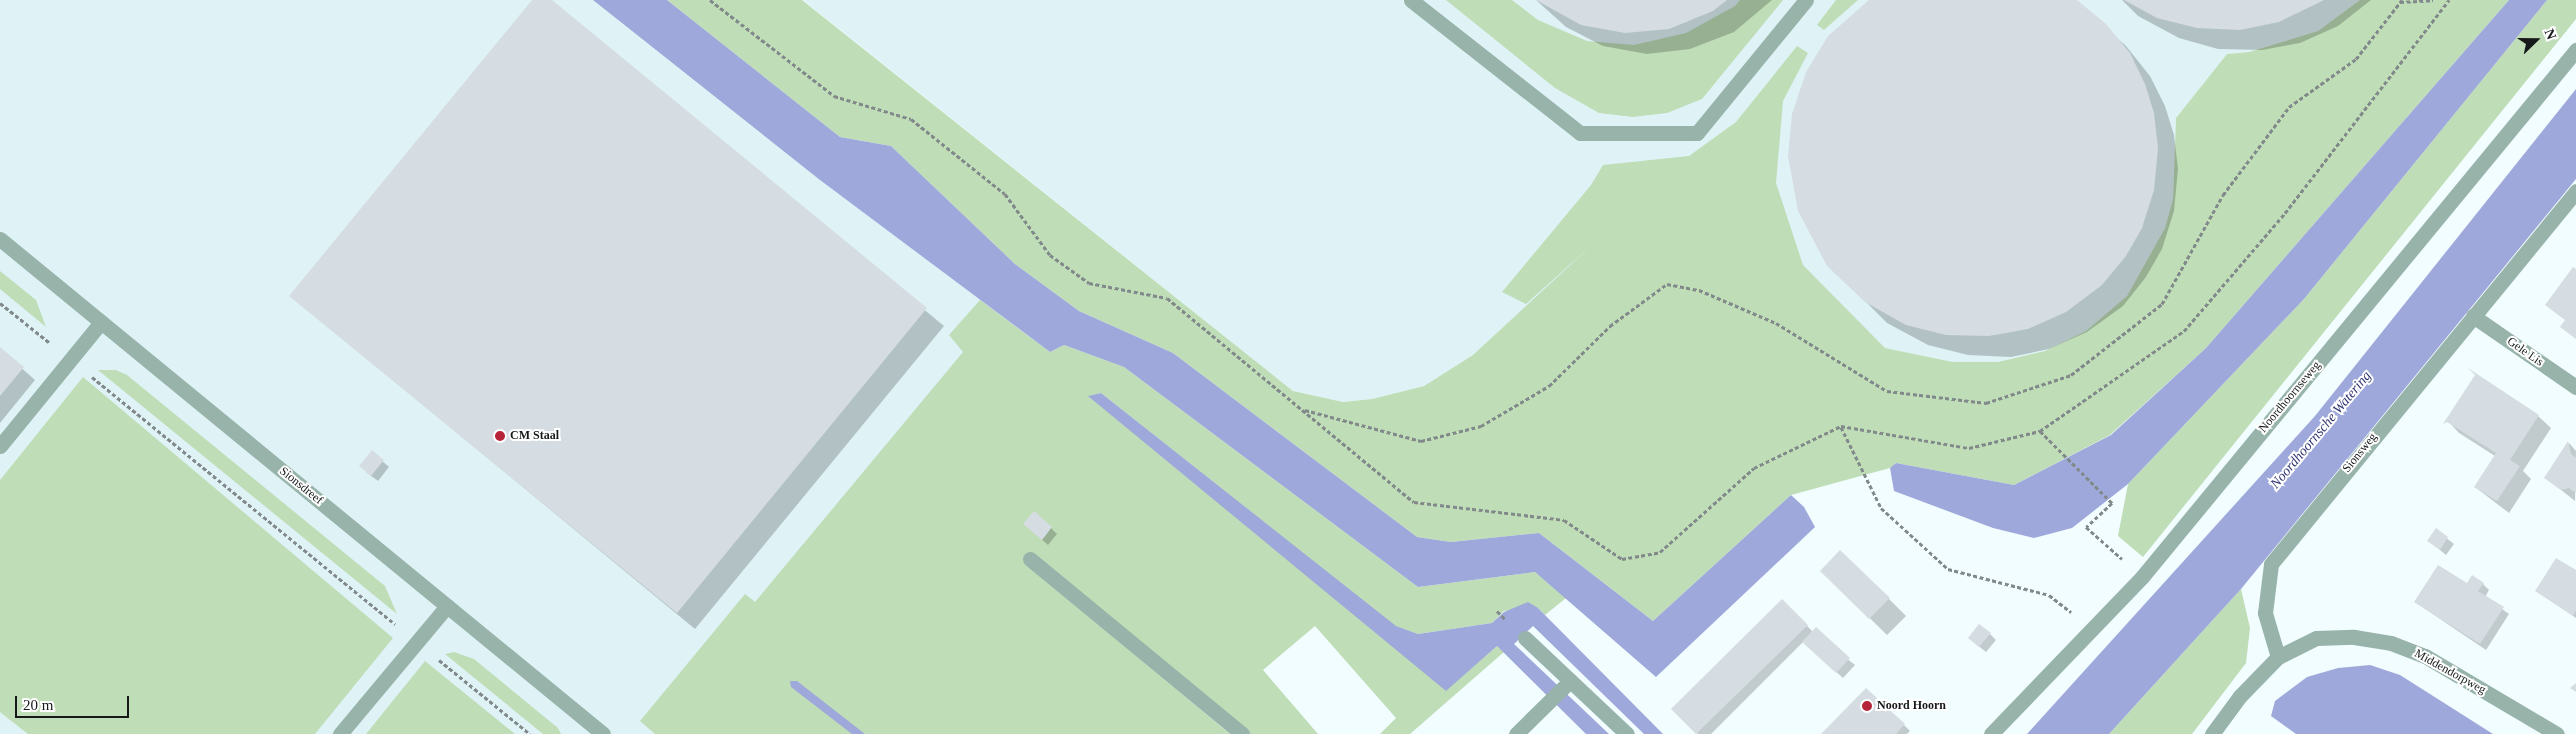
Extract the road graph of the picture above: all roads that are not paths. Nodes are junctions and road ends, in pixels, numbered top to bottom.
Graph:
1 (1411, 0) edge
2 (1806, 0) edge
3 (2576, 50) edge
4 (2576, 191) edge
5 (0, 239) edge
6 (2473, 316) junction
7 (101, 322) junction
8 (2576, 388) edge
9 (0, 446) edge
10 (1030, 559) dead end
11 (447, 606) junction
12 (1525, 638) dead end
13 (2278, 657) junction
14 (1568, 683) junction
15 (599, 733) edge
16 (340, 734) edge
17 (1242, 734) edge
18 (1516, 734) edge
19 (1627, 734) edge
20 (1991, 734) edge
21 (2212, 734) edge
22 (2557, 734) edge

1 - 2 street
3 - 20 street, Noordhoornseweg
4 - 6 street, Sionsweg
5 - 7 street, Sionsdreef
6 - 8 street, Gele Lis
6 - 13 street, Sionsweg
7 - 9 street
7 - 11 street, Sionsdreef
10 - 17 street
11 - 15 street, Sionsdreef
11 - 16 street
12 - 14 street
13 - 21 street
13 - 22 street, Middendorpweg
14 - 18 street
14 - 19 street

